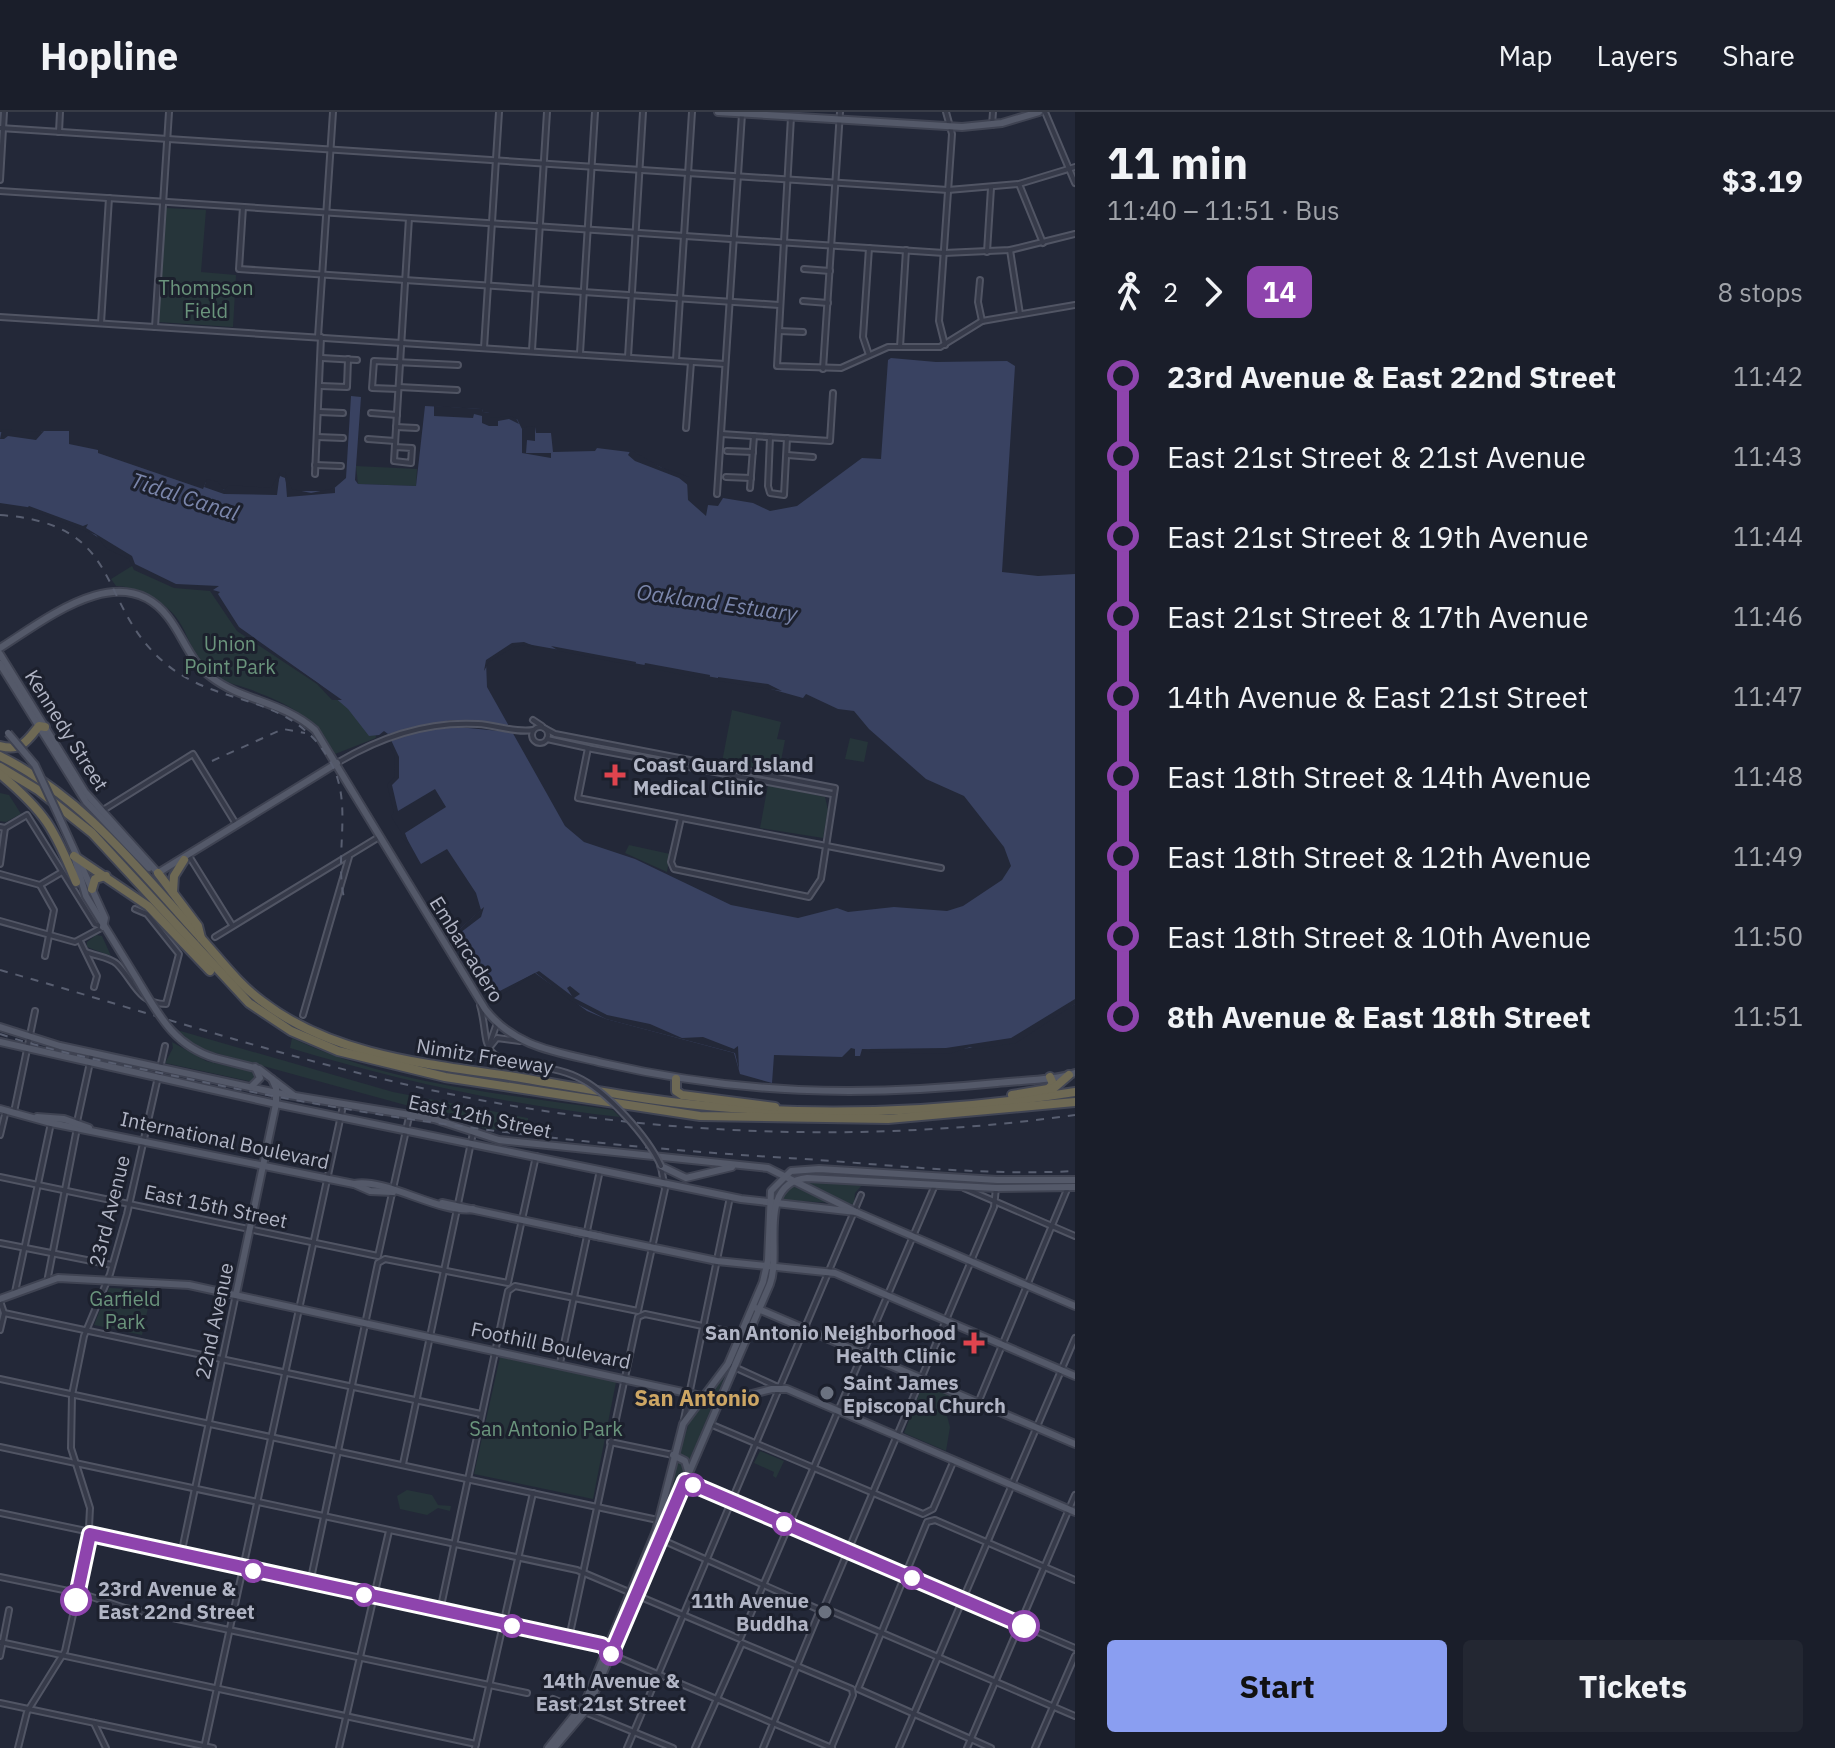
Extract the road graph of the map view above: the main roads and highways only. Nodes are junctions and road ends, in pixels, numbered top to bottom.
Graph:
1 (718, 112) edge
2 (1039, 112) edge
3 (742, 113) edge
4 (840, 116) edge
5 (0, 651) edge
6 (1, 667) edge
7 (42, 726) junction
8 (0, 727) edge
9 (0, 746) edge
10 (0, 756) edge
11 (337, 763) junction
12 (0, 767) edge
13 (0, 774) edge
14 (100, 812) junction
15 (74, 856) junction
16 (187, 858) junction
17 (148, 859) junction
18 (158, 873) junction
19 (106, 876) junction
20 (83, 886) junction
21 (173, 893) junction
22 (201, 938) junction
23 (230, 986) junction
24 (0, 1027) edge
25 (0, 1042) edge
26 (255, 1067) junction
27 (1073, 1074) edge
28 (1050, 1077) junction
29 (272, 1079) junction
30 (676, 1079) junction
31 (249, 1086) junction
32 (1048, 1090) junction
33 (1075, 1092) edge
34 (277, 1093) junction
35 (294, 1096) junction
36 (1075, 1102) edge
37 (984, 1103) junction
38 (276, 1104) junction
39 (3, 1109) edge
40 (783, 1109) junction
41 (37, 1117) junction
42 (77, 1125) junction
43 (264, 1165) junction
44 (743, 1165) junction
45 (663, 1169) road end
46 (783, 1175) junction
47 (817, 1178) junction
48 (794, 1180) junction
49 (936, 1181) junction
50 (997, 1184) junction
51 (1071, 1184) edge
52 (812, 1190) junction
53 (772, 1205) junction
54 (856, 1212) junction
55 (771, 1267) junction
56 (236, 1294) junction
57 (0, 1300) edge
58 (1075, 1306) edge
59 (756, 1308) junction
60 (731, 1366) junction
61 (1075, 1376) edge
62 (704, 1397) junction
63 (719, 1400) junction
64 (1075, 1444) edge
65 (673, 1455) junction
66 (671, 1465) junction
67 (688, 1473) junction
68 (685, 1481) junction
69 (1072, 1510) edge
70 (663, 1521) junction
71 (583, 1710) junction
72 (548, 1748) edge
73 (554, 1748) edge

1 - 3 main road
2 - 4 main road
3 - 4 main road
5 - 7 main road, Kennedy Street
5 - 11 main road, Embarcadero
6 - 7 main road, Kennedy Street
7 - 9 highway
7 - 14 main road, Kennedy Street
8 - 15 main road, bridge
10 - 22 highway, Nimitz Freeway
11 - 16 main road
11 - 30 main road, Embarcadero
12 - 23 highway, Nimitz Freeway
13 - 20 highway
14 - 17 main road, Kennedy Street
14 - 18 main road, Kennedy Street
15 - 19 highway
15 - 20 main road
16 - 17 main road
16 - 18 main road
16 - 21 highway
17 - 18 main road, Kennedy Street
18 - 21 highway
19 - 20 highway
19 - 23 highway
20 - 26 main road, bridge
21 - 22 highway
22 - 40 highway, Nimitz Freeway
23 - 36 highway, Nimitz Freeway
24 - 31 main road, East 12th Street
25 - 38 main road, East 12th Street
26 - 29 main road
26 - 31 main road
27 - 28 main road, Embarcadero
27 - 32 highway
28 - 30 main road, Embarcadero
28 - 32 highway
29 - 34 main road
29 - 35 main road
30 - 40 highway
31 - 34 main road, East 12th Street
32 - 37 highway
33 - 37 highway, Nimitz Freeway
34 - 35 main road, East 12th Street
34 - 38 main road, 22nd Avenue
35 - 44 main road, East 12th Street
37 - 40 highway, Nimitz Freeway
38 - 43 main road, 22nd Avenue
38 - 53 main road, East 12th Street
39 - 41 main road, International Boulevard
41 - 42 main road, International Boulevard
41 - 42 main road, International Boulevard
42 - 43 main road, International Boulevard
43 - 55 main road, International Boulevard
43 - 56 main road, 22nd Avenue
44 - 45 main road
44 - 46 main road, East 12th Street
46 - 48 main road, East 12th Street
46 - 49 main road
46 - 53 main road
47 - 48 main road
47 - 49 main road
47 - 52 main road
48 - 52 main road, East 12th Street
48 - 53 main road
49 - 50 main road
49 - 50 main road
50 - 51 main road
52 - 54 main road, East 12th Street
53 - 54 main road, East 12th Street
53 - 55 main road
54 - 58 main road, East 12th Street
55 - 59 main road
55 - 61 main road, International Boulevard
56 - 57 main road, Foothill Boulevard
56 - 62 main road, Foothill Boulevard
59 - 60 main road
59 - 64 main road
60 - 62 main road
60 - 63 main road
62 - 63 main road, Foothill Boulevard
62 - 65 main road
63 - 67 main road
63 - 69 main road, Foothill Boulevard
65 - 66 main road
65 - 67 main road
66 - 68 main road
66 - 70 main road
67 - 68 main road
68 - 70 main road
70 - 71 main road
71 - 72 main road
71 - 73 main road

